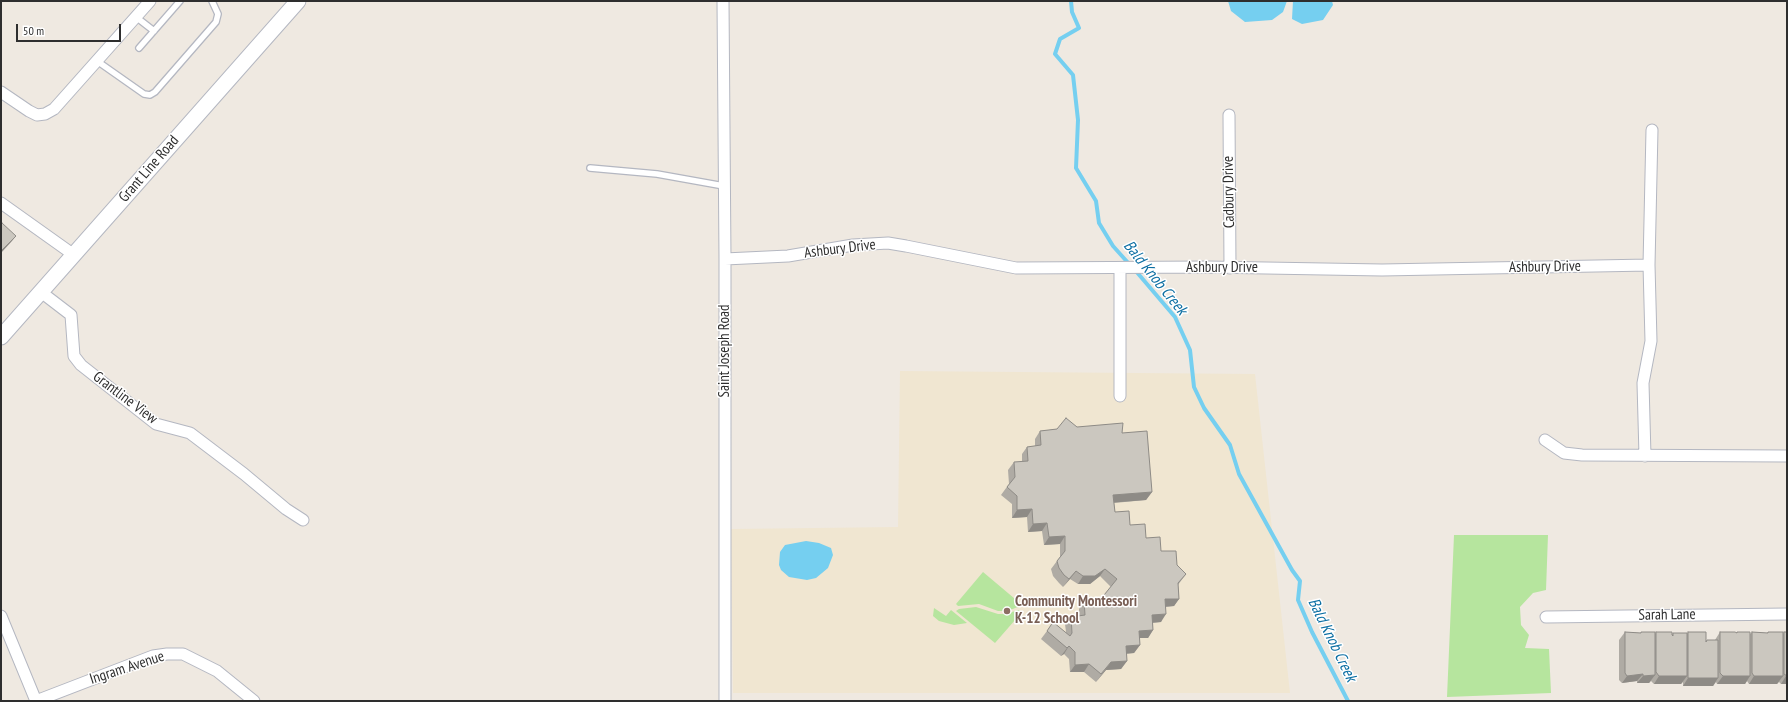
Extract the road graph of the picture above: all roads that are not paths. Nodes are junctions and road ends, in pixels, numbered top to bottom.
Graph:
1 (150, 1) edge
2 (180, 1) edge
3 (212, 1) edge
4 (298, 1) edge
5 (723, 1) edge
6 (136, 17) junction
7 (154, 31) junction
8 (139, 48) dead end
9 (97, 61) junction
10 (1, 92) edge
11 (1229, 115) dead end
12 (1652, 130) dead end
13 (590, 168) dead end
14 (724, 186) junction
15 (1, 203) edge
16 (74, 255) junction
17 (725, 259) junction
18 (1650, 265) junction
19 (1230, 268) junction
20 (1121, 269) junction
21 (41, 292) junction
22 (1, 337) edge
23 (1120, 396) dead end
24 (1545, 440) dead end
25 (1644, 456) junction
26 (1787, 456) edge
27 (304, 520) dead end
28 (1787, 614) edge
29 (1, 616) edge
30 (1546, 617) dead end
31 (36, 701) edge
32 (254, 701) edge
33 (725, 701) edge

1 - 6 street
2 - 7 lane
3 - 9 lane
4 - 16 main road, Grant Line Road
5 - 14 street, Saint Joseph Road
6 - 7 lane
6 - 9 street
7 - 8 lane
9 - 10 street
11 - 19 street, Cadbury Drive
12 - 18 street
13 - 14 lane
14 - 17 street, Saint Joseph Road
15 - 16 street
16 - 21 main road, Grant Line Road
17 - 20 street, Ashbury Drive
17 - 33 street, Saint Joseph Road
18 - 19 street, Ashbury Drive
18 - 25 street
19 - 20 street, Ashbury Drive
20 - 23 street
21 - 22 main road, Grant Line Road
21 - 27 street, Grantline View
24 - 25 street
25 - 26 street
28 - 30 street, Sarah Lane
29 - 31 street
31 - 32 street, Ingram Avenue

